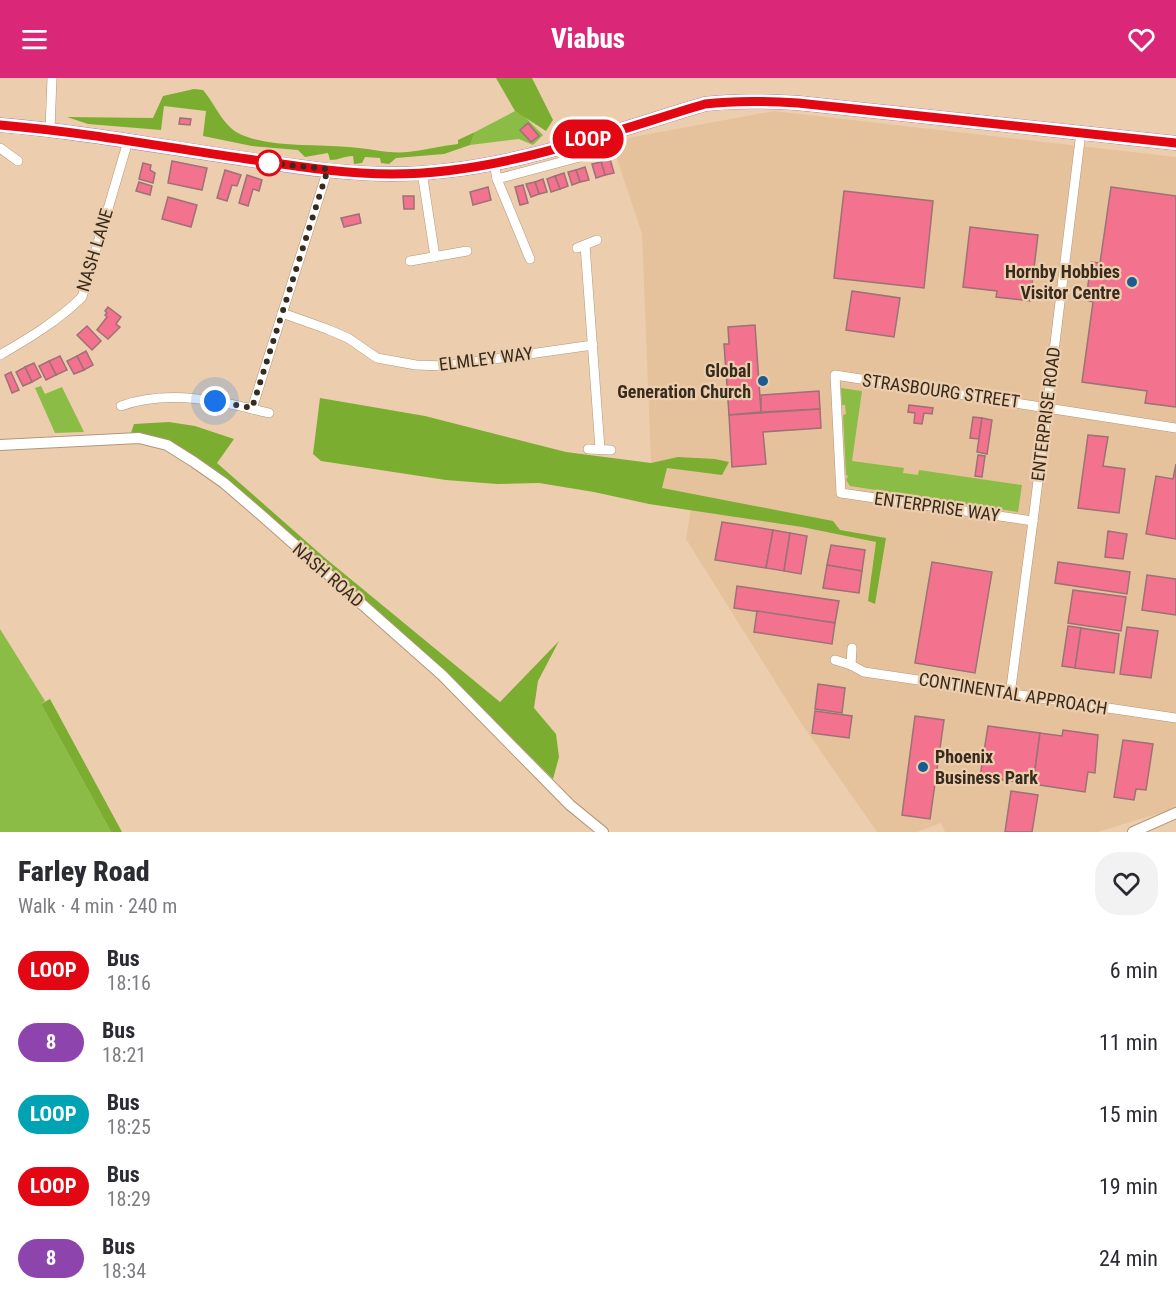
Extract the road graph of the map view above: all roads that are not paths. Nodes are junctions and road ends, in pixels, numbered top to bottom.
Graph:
1 (52, 78) edge
2 (0, 125) edge
3 (50, 129) junction
4 (1081, 132) junction
5 (585, 140) junction
6 (128, 141) junction
7 (1176, 143) edge
8 (7, 150) edge
9 (18, 161) dead end
10 (494, 162) junction
11 (328, 169) junction
12 (422, 172) junction
13 (497, 179) junction
14 (597, 240) dead end
15 (467, 251) dead end
16 (435, 256) junction
17 (530, 259) dead end
18 (410, 261) dead end
19 (282, 313) junction
20 (593, 345) junction
21 (0, 355) edge
22 (121, 406) dead end
23 (1047, 407) junction
24 (252, 408) junction
25 (269, 413) dead end
26 (1176, 428) edge
27 (0, 445) edge
28 (588, 449) dead end
29 (600, 449) junction
30 (611, 450) dead end
31 (841, 493) joint
32 (1033, 521) junction
33 (852, 648) dead end
34 (835, 660) dead end
35 (851, 665) junction
36 (1010, 695) junction
37 (1176, 718) edge
38 (1176, 813) edge
39 (603, 832) edge
40 (1133, 832) edge

1 - 3 street
2 - 3 main road
3 - 6 main road
4 - 5 main road
4 - 7 main road
4 - 23 street, ENTERPRISE ROAD
5 - 10 main road
5 - 13 street
6 - 11 main road
6 - 21 street, NASH LANE
8 - 9 street
10 - 12 main road
10 - 13 street
11 - 12 main road
11 - 19 street
12 - 16 street
13 - 17 street
14 - 20 street
15 - 16 street
16 - 18 street
19 - 20 street, ELMLEY WAY
19 - 24 street
20 - 29 street
22 - 24 street
23 - 26 street, STRASBOURG STREET
23 - 31 street, STRASBOURG STREET
23 - 32 street, ENTERPRISE ROAD
24 - 25 street
27 - 39 street, NASH ROAD
28 - 29 street
29 - 30 street
31 - 32 street, ENTERPRISE WAY
32 - 36 street, ENTERPRISE ROAD
33 - 35 street
34 - 35 street, CONTINENTAL APPROACH
35 - 36 street, CONTINENTAL APPROACH
36 - 37 street, CONTINENTAL APPROACH
38 - 40 street

